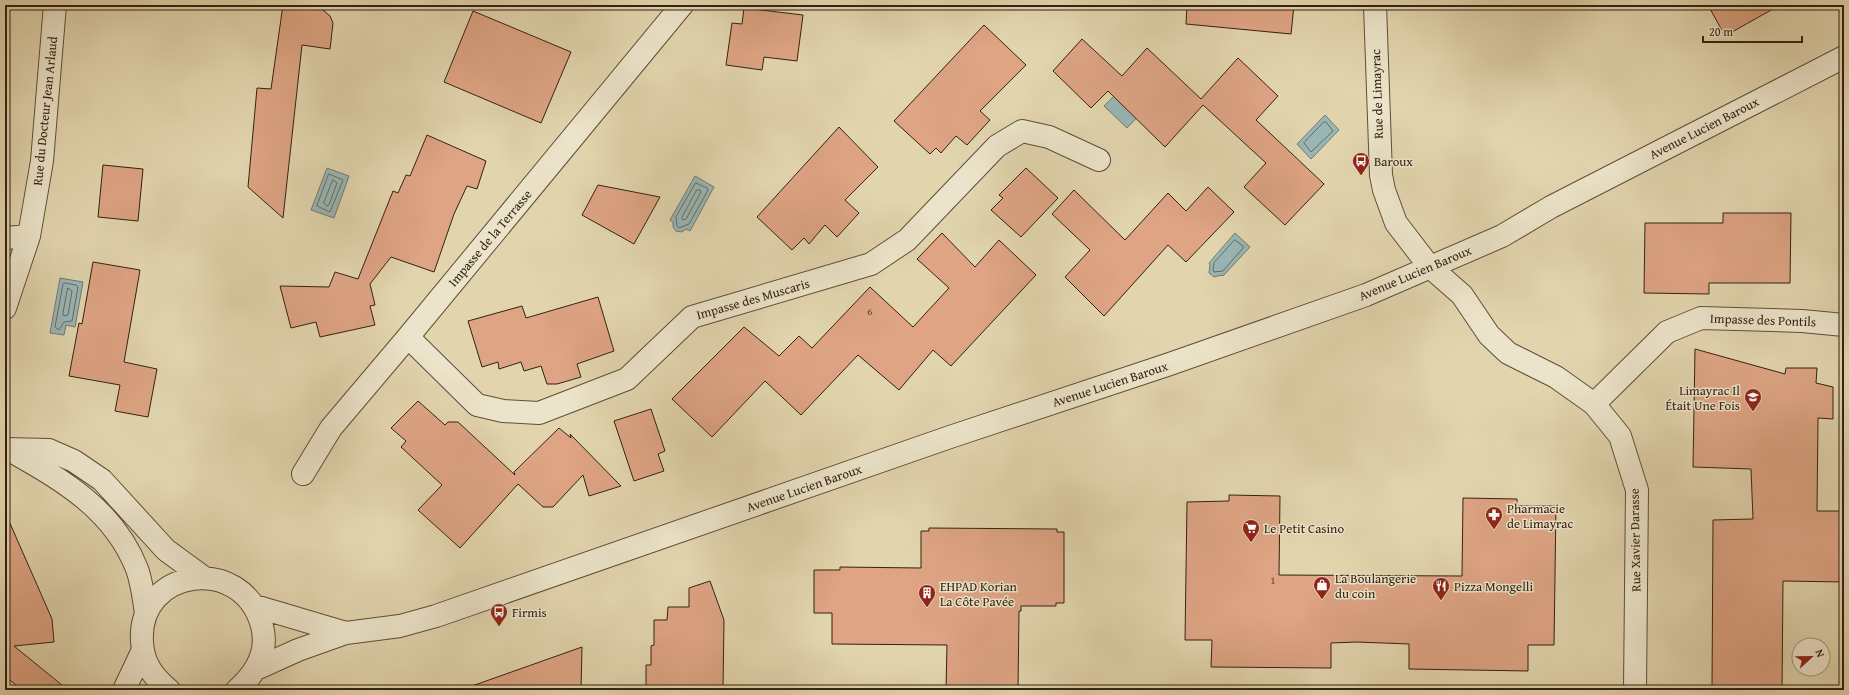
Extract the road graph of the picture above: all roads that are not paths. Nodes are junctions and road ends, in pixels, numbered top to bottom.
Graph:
1 (55, 5) edge
2 (682, 5) edge
3 (1375, 5) edge
4 (1844, 57) edge
5 (1098, 160) dead end
6 (29, 236) junction
7 (5, 238) edge
8 (1429, 266) junction
9 (5, 308) edge
10 (1844, 325) edge
11 (408, 337) junction
12 (1594, 404) junction
13 (6, 449) edge
14 (303, 474) dead end
15 (203, 577) junction
16 (255, 606) junction
17 (146, 614) junction
18 (346, 633) junction
19 (142, 652) junction
20 (255, 678) edge
21 (124, 690) edge
22 (169, 690) edge
23 (237, 690) edge
24 (1635, 690) edge

1 - 6 street, Rue du Docteur Jean Arlaud
2 - 11 street, Impasse de la Terrasse
3 - 8 street, Rue de Limayrac
4 - 8 street, Avenue Lucien Baroux
5 - 11 street, Impasse des Muscaris
6 - 7 street
6 - 9 street, Rue du Docteur Jean Arlaud
8 - 12 street, Rue Xavier Darasse
8 - 18 street, Avenue Lucien Baroux
10 - 12 street, Impasse des Pontils
11 - 14 street, Impasse de la Terrasse
12 - 24 street, Rue Xavier Darasse
13 - 15 street
13 - 17 street
15 - 16 street
15 - 17 street
16 - 18 street, Avenue Lucien Baroux
16 - 20 street
17 - 19 street
18 - 20 street, Avenue Lucien Baroux
19 - 21 street
19 - 22 street
20 - 23 street

